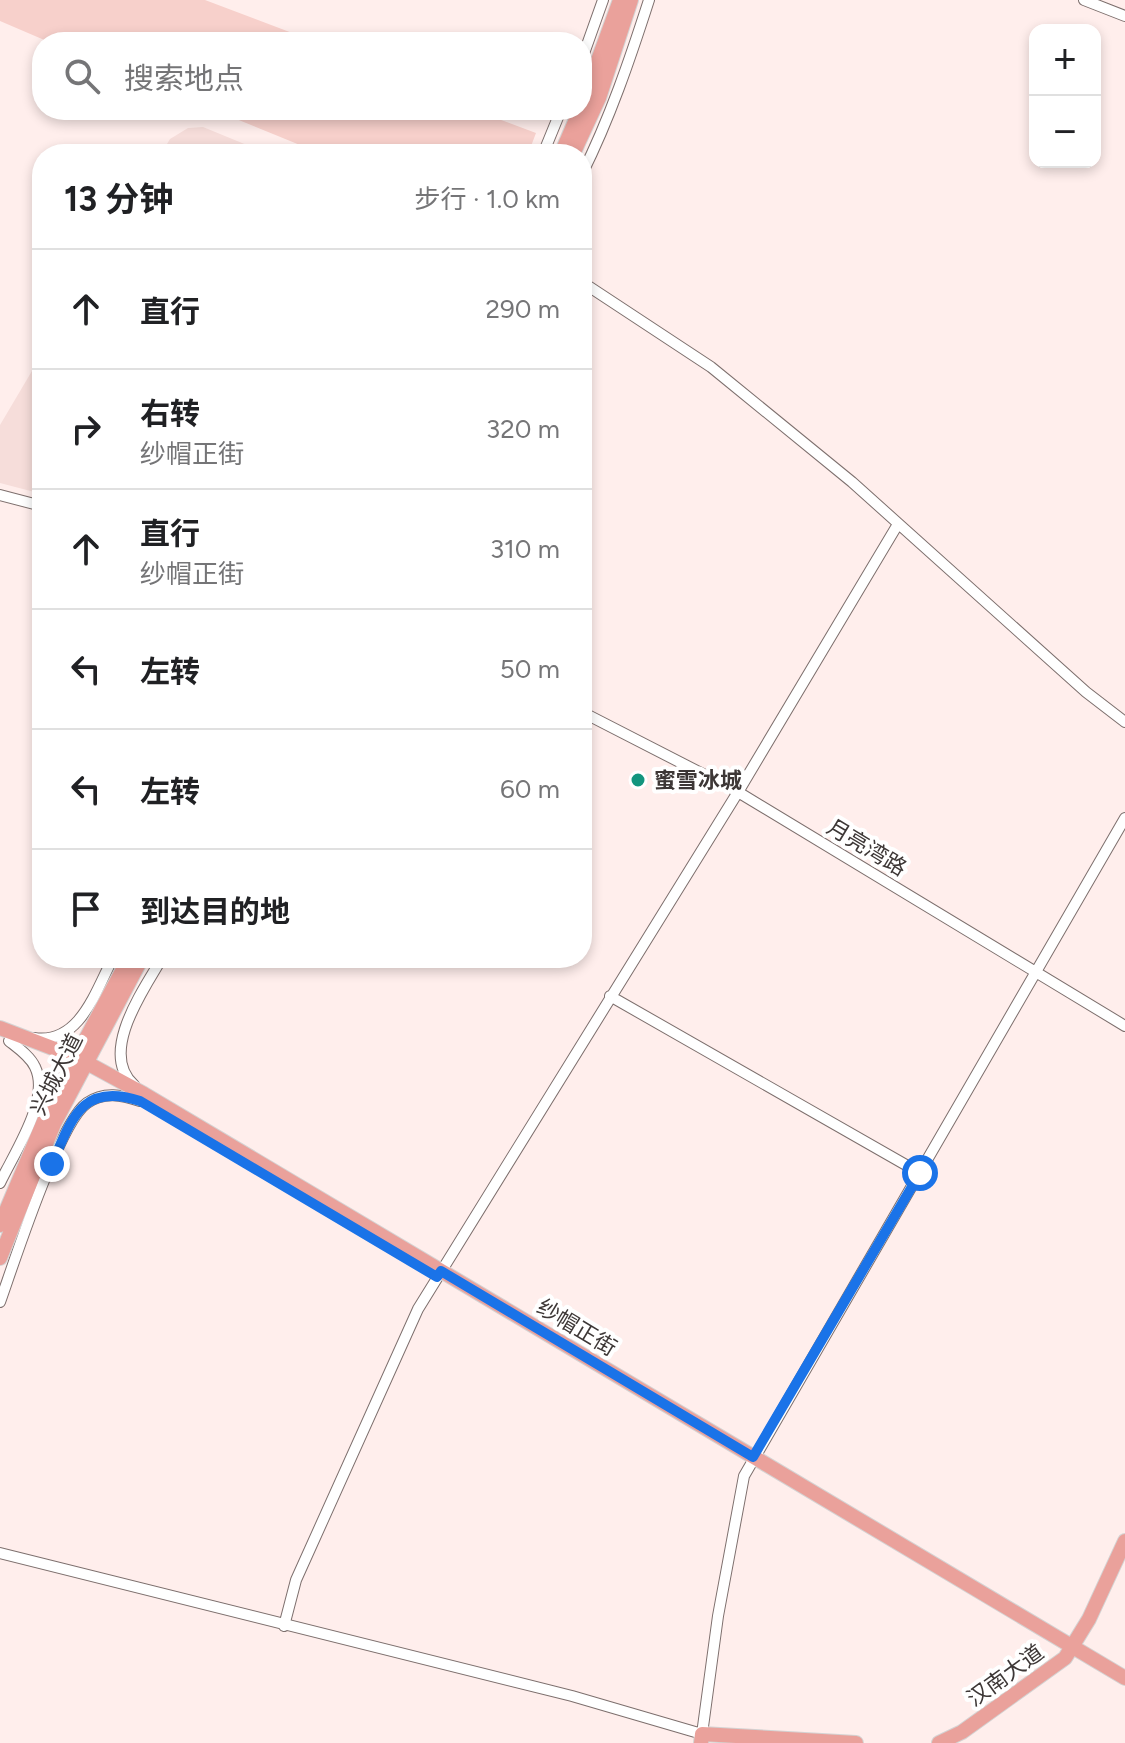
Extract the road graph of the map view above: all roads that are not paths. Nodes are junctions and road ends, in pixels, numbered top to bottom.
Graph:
1 (603, 0) edge
2 (620, 0) edge
3 (631, 0) edge
4 (649, 0) edge
5 (1084, 0) edge
6 (1125, 16) edge
7 (592, 32) edge
8 (592, 77) edge
9 (592, 113) edge
10 (557, 120) edge
11 (576, 120) edge
12 (589, 120) edge
13 (547, 144) edge
14 (565, 144) edge
15 (578, 144) edge
16 (592, 155) edge
17 (592, 289) edge
18 (0, 495) edge
19 (32, 503) edge
20 (898, 524) junction
21 (592, 717) edge
22 (1125, 722) edge
23 (738, 792) junction
24 (1125, 818) edge
25 (108, 968) edge
26 (124, 968) edge
27 (136, 968) edge
28 (156, 968) edge
29 (1035, 972) junction
30 (610, 996) junction
31 (1125, 1026) edge
32 (3, 1036) edge
33 (24, 1036) junction
34 (80, 1063) junction
35 (142, 1097) junction
36 (920, 1173) junction
37 (0, 1183) edge
38 (0, 1225) edge
39 (0, 1258) edge
40 (439, 1274) junction
41 (0, 1302) edge
42 (751, 1460) junction
43 (1125, 1541) edge
44 (0, 1553) edge
45 (284, 1626) junction
46 (1071, 1650) junction
47 (1125, 1678) edge
48 (1125, 1687) edge
49 (702, 1739) edge
50 (856, 1743) edge
51 (939, 1743) edge

1 - 7 street
2 - 8 main road
3 - 9 main road
4 - 16 street
5 - 6 street
10 - 13 street
11 - 14 main road
12 - 15 main road
17 - 20 street
18 - 19 street
20 - 22 street
20 - 23 street
21 - 23 street, 月亮湾路
23 - 29 street, 月亮湾路
23 - 30 street
24 - 29 street
25 - 33 street
26 - 34 main road, 兴城大道
27 - 34 main road, 兴城大道
28 - 35 street
29 - 31 street, 月亮湾路
29 - 36 street
30 - 36 street
30 - 40 street
32 - 33 main road, 纱帽正街
32 - 34 main road, 纱帽正街
32 - 37 street
33 - 34 main road, 纱帽正街
34 - 35 main road, 纱帽正街
34 - 38 main road, 兴城大道
34 - 39 main road, 兴城大道
35 - 40 main road, 纱帽正街
35 - 41 street
36 - 42 street
40 - 42 main road, 纱帽正街
40 - 45 street
42 - 46 main road, 纱帽正街
42 - 49 street
43 - 46 main road, 汉南大道
44 - 45 street
45 - 49 street
46 - 47 main road, 纱帽正街
46 - 48 main road, 纱帽正街
46 - 51 main road, 汉南大道
49 - 50 main road

